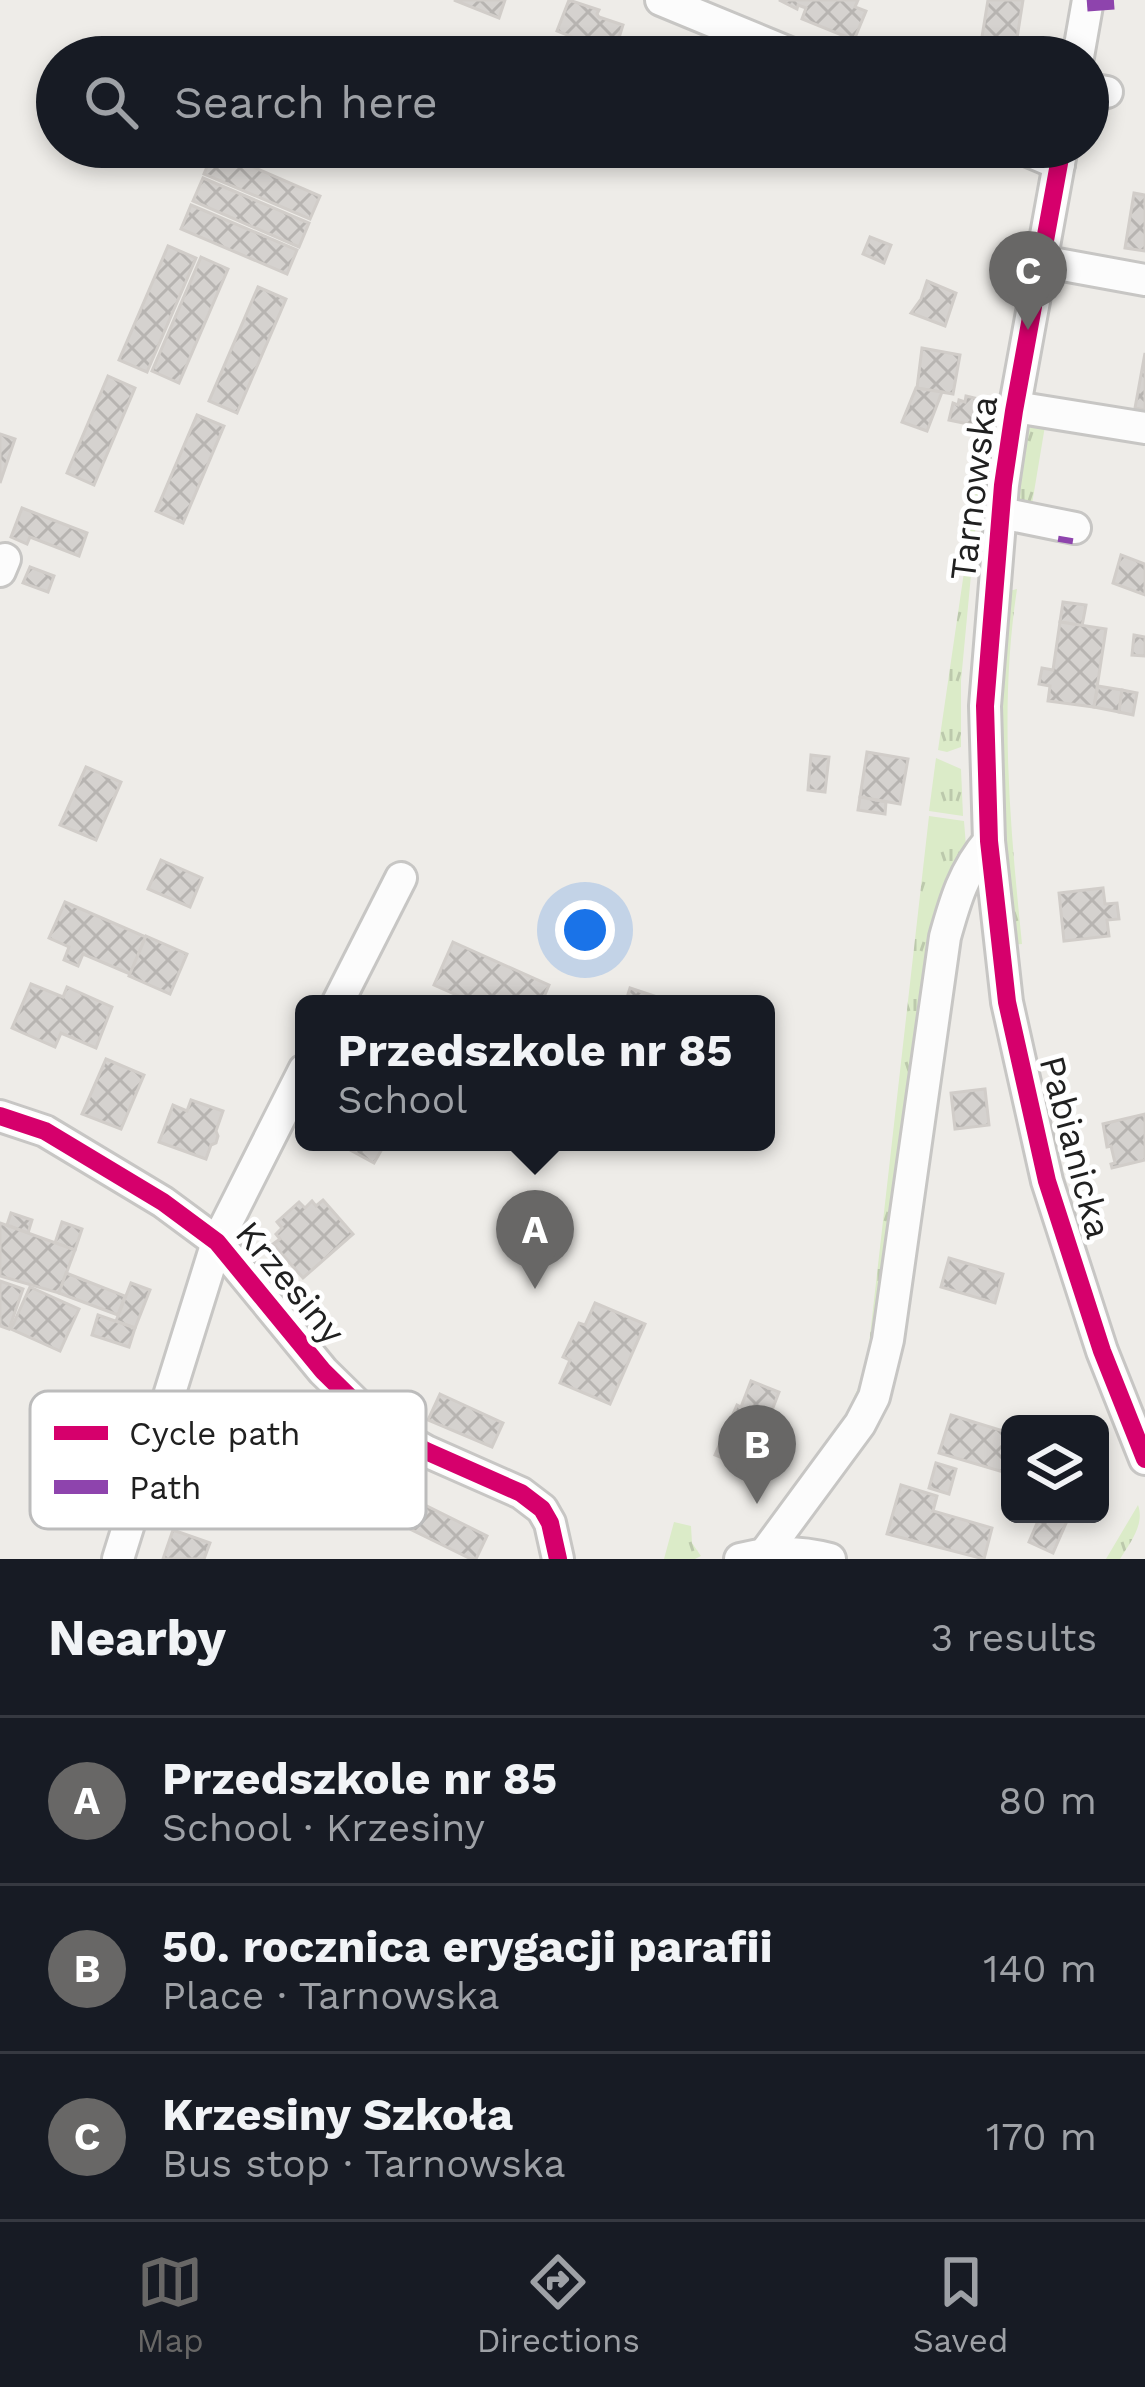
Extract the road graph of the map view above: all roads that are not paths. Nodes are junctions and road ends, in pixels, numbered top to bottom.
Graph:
1 (661, 0) edge
2 (1088, 0) edge
3 (749, 36) edge
4 (1082, 36) edge
5 (1059, 168) edge
6 (1041, 261) junction
7 (1145, 280) edge
8 (1015, 407) junction
9 (1145, 428) edge
10 (1001, 513) junction
11 (1075, 528) dead end
12 (989, 841) junction
13 (401, 878) dead end
14 (342, 995) edge
15 (295, 1088) edge
16 (0, 1116) edge
17 (218, 1242) junction
18 (171, 1391) edge
19 (343, 1391) edge
20 (426, 1451) edge
21 (1145, 1459) edge
22 (127, 1529) edge
23 (753, 1556) edge
24 (118, 1559) edge
25 (558, 1559) edge
26 (830, 1559) edge

1 - 3 street
2 - 4 street
5 - 6 street, Tarnowska
6 - 7 street
6 - 8 street, Tarnowska
8 - 9 street
8 - 10 street, Tarnowska
10 - 11 street
10 - 12 street, Tarnowska
12 - 21 street, Pabianicka
12 - 23 street
13 - 14 street
15 - 17 street
16 - 17 street, Krzesiny
17 - 18 street
17 - 19 street, Krzesiny
20 - 25 street, Krzesiny
22 - 24 street
23 - 26 street

